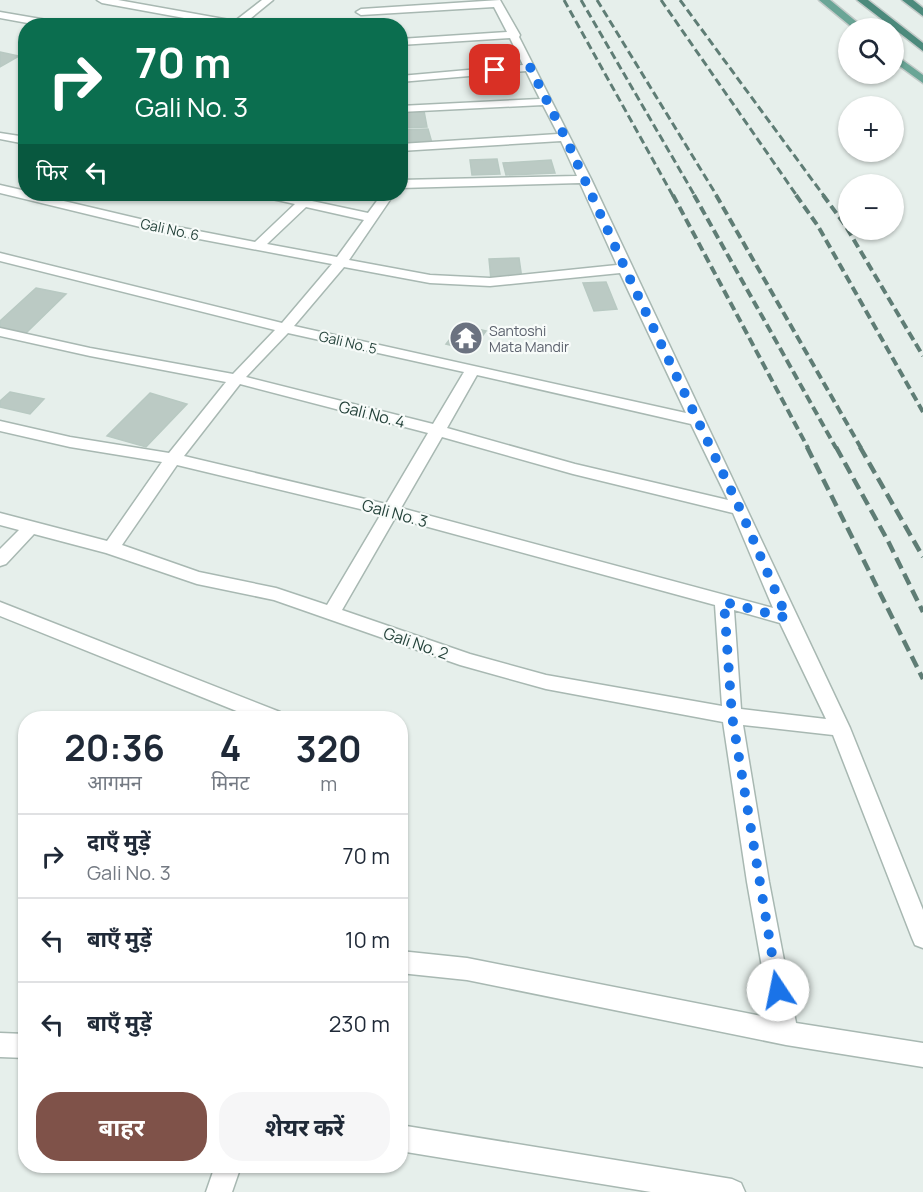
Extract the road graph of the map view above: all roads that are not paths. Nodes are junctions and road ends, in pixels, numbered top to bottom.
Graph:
1 (102, 0) edge
2 (268, 0) edge
3 (358, 0) edge
4 (824, 0) edge
5 (862, 0) edge
6 (907, 0) edge
7 (496, 2) edge
8 (361, 12) junction
9 (923, 13) edge
10 (0, 15) edge
11 (18, 18) edge
12 (201, 18) edge
13 (247, 18) edge
14 (362, 18) edge
15 (846, 18) edge
16 (515, 35) junction
17 (408, 42) edge
18 (923, 48) edge
19 (904, 65) edge
20 (530, 67) junction
21 (408, 78) edge
22 (923, 80) edge
23 (547, 102) junction
24 (408, 109) edge
25 (0, 136) edge
26 (565, 136) junction
27 (18, 139) edge
28 (408, 147) edge
29 (585, 179) junction
30 (408, 184) edge
31 (6, 190) edge
32 (0, 201) edge
33 (51, 201) edge
34 (304, 201) edge
35 (320, 201) edge
36 (384, 201) edge
37 (373, 218) junction
38 (258, 246) junction
39 (0, 257) edge
40 (340, 263) junction
41 (625, 268) junction
42 (285, 328) junction
43 (0, 332) edge
44 (473, 370) junction
45 (236, 379) junction
46 (697, 420) junction
47 (0, 426) edge
48 (436, 430) junction
49 (173, 459) junction
50 (740, 509) junction
51 (391, 511) junction
52 (0, 519) edge
53 (31, 527) junction
54 (111, 548) junction
55 (0, 560) edge
56 (724, 602) junction
57 (0, 609) edge
58 (333, 612) junction
59 (787, 618) junction
60 (255, 711) edge
61 (732, 716) junction
62 (840, 728) junction
63 (923, 938) edge
64 (408, 963) edge
65 (786, 1033) junction
66 (0, 1045) edge
67 (18, 1046) edge
68 (923, 1055) edge
69 (408, 1139) edge
70 (226, 1173) edge
71 (219, 1192) edge
72 (732, 1192) edge

1 - 12 street
2 - 13 street
3 - 8 street
4 - 15 main road
5 - 18 highway
6 - 9 highway
7 - 8 street
7 - 16 street
8 - 14 street
10 - 11 street
16 - 17 street
16 - 20 street
19 - 22 main road
20 - 21 street
20 - 23 street
23 - 24 street
23 - 26 street
25 - 27 street
26 - 28 street
26 - 29 street
29 - 30 street
29 - 41 street
31 - 32 street
33 - 38 street, Gali No. 6
34 - 38 street
35 - 37 street
36 - 37 street
37 - 40 street
38 - 40 street, Gali No. 6
39 - 42 street, Gali No. 5
40 - 41 street, Gali No. 6
40 - 42 street
41 - 46 street
42 - 44 street, Gali No. 5
42 - 45 street
43 - 45 street, Gali No. 4
44 - 46 street, Gali No. 5
44 - 48 street
45 - 48 street, Gali No. 4
45 - 49 street
46 - 50 street
47 - 49 street, Gali No. 3
48 - 50 street, Gali No. 4
48 - 51 street
49 - 51 street, Gali No. 3
49 - 54 street
50 - 59 street
51 - 56 street, Gali No. 3
51 - 58 street
52 - 53 street, Gali No. 2
53 - 54 street, Gali No. 2
53 - 55 street
54 - 58 street, Gali No. 2
56 - 59 street, Gali No. 3
56 - 61 street
57 - 60 street
58 - 61 street, Gali No. 2
59 - 62 street
61 - 62 street, Gali No. 2
61 - 65 street
62 - 63 street
64 - 65 street
65 - 68 street
66 - 67 street
69 - 72 street
70 - 71 street

